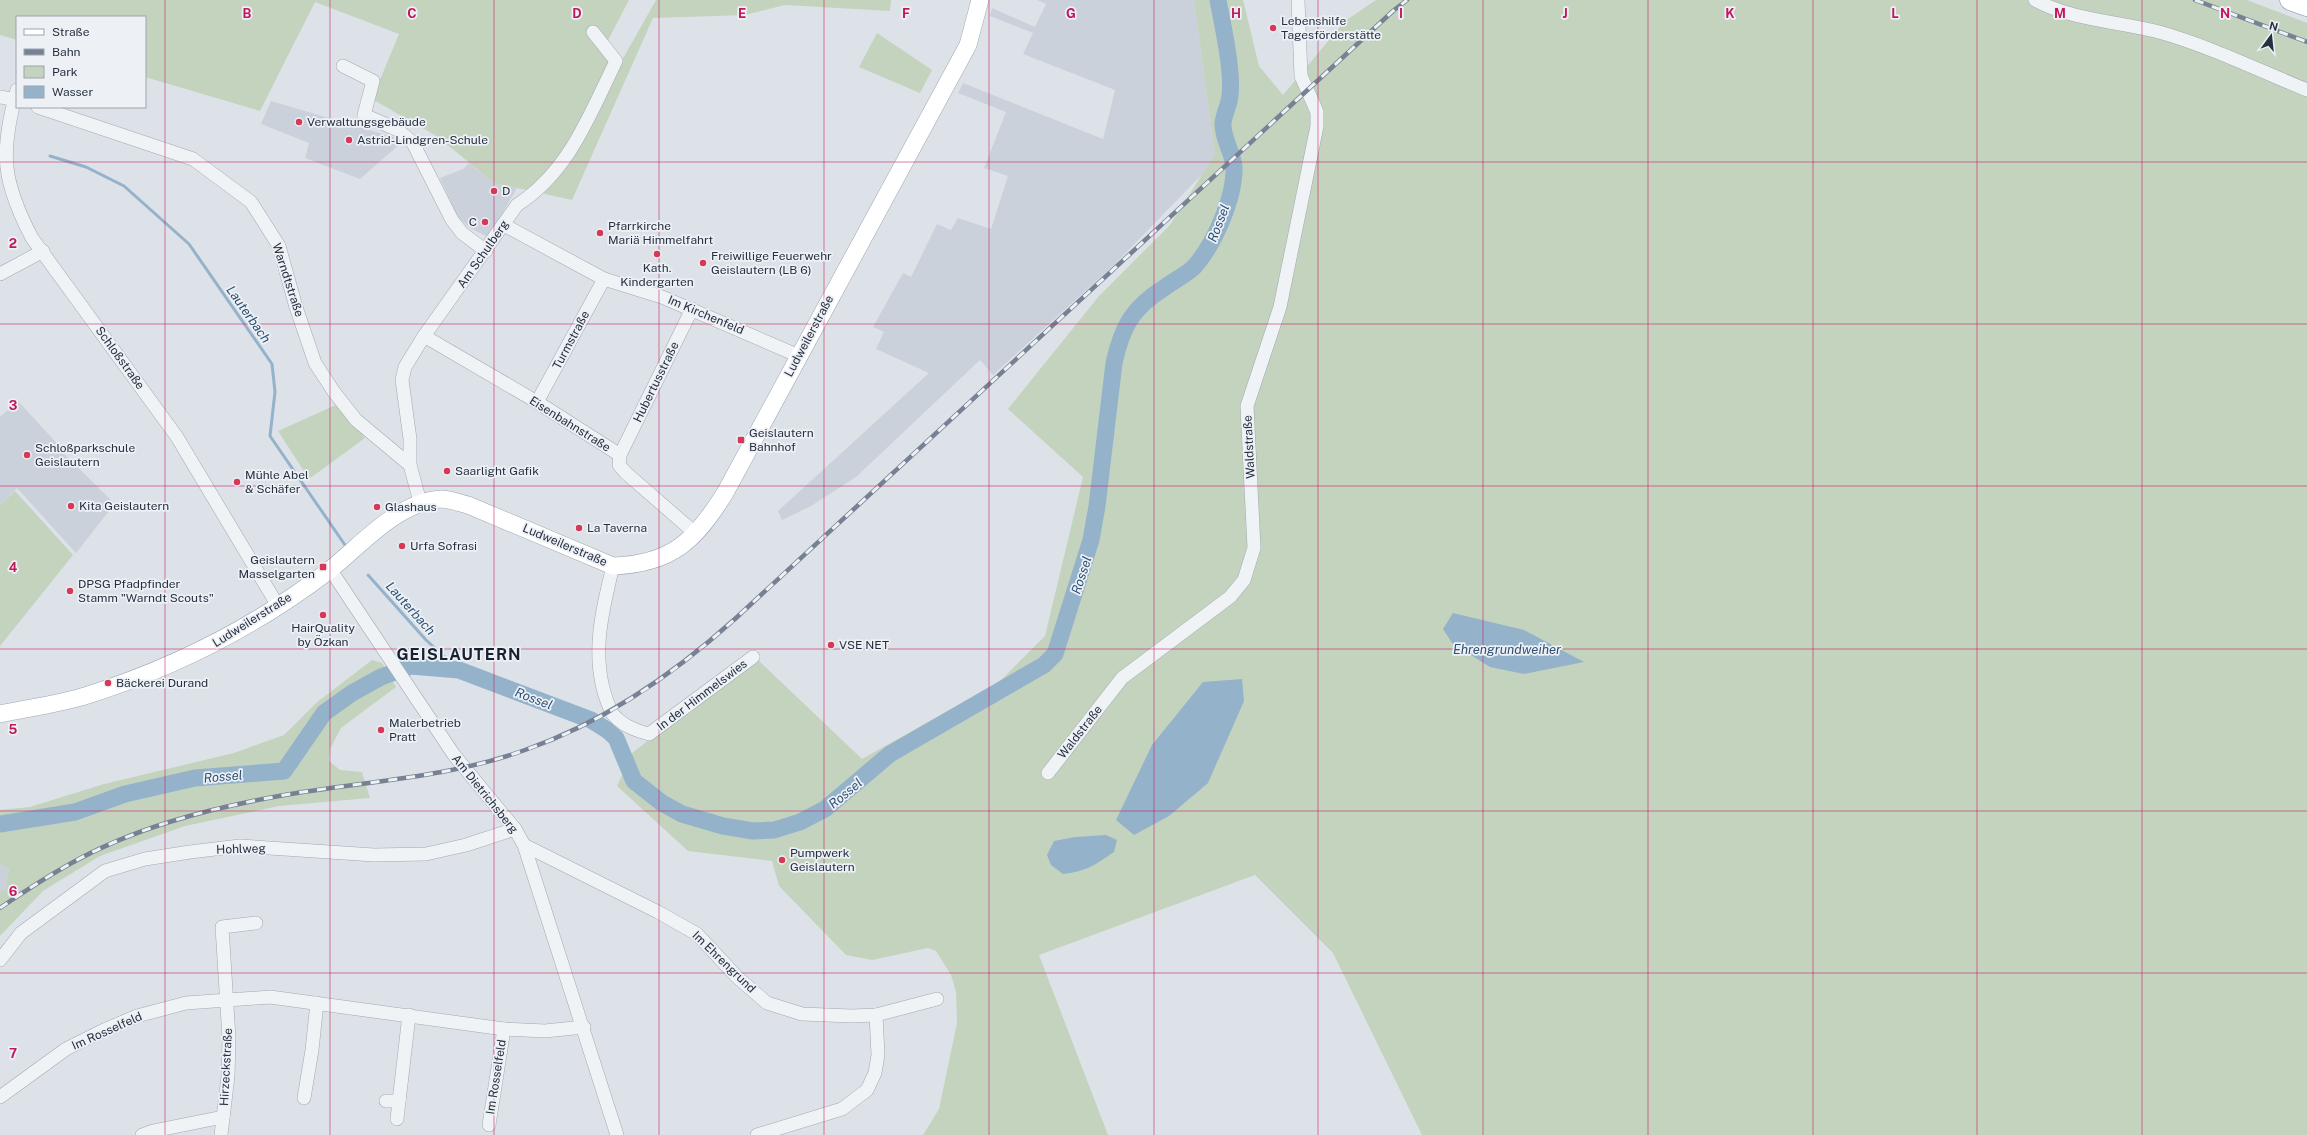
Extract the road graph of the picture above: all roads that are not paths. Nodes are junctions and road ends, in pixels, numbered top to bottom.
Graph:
1 (980, 0) edge
2 (1298, 0) edge
3 (2035, 0) edge
4 (2290, 0) edge
5 (2307, 6) edge
6 (593, 32) dead end
7 (343, 66) dead end
8 (2307, 90) edge
9 (16, 96) edge
10 (0, 97) edge
11 (41, 108) edge
12 (504, 225) junction
13 (43, 251) junction
14 (486, 251) junction
15 (0, 274) edge
16 (604, 279) junction
17 (692, 309) junction
18 (424, 336) junction
19 (799, 356) junction
20 (537, 402) junction
21 (620, 456) junction
22 (410, 465) junction
23 (420, 502) junction
24 (695, 533) junction
25 (613, 566) junction
26 (330, 569) junction
27 (278, 606) junction
28 (753, 657) dead end
29 (0, 714) edge
30 (1048, 773) dead end
31 (515, 829) junction
32 (524, 844) junction
33 (256, 923) dead end
34 (0, 960) edge
35 (227, 999) junction
36 (937, 999) dead end
37 (317, 1003) junction
38 (409, 1015) junction
39 (876, 1015) junction
40 (584, 1027) junction
41 (504, 1029) junction
42 (0, 1096) edge
43 (304, 1098) dead end
44 (386, 1101) dead end
45 (399, 1101) junction
46 (223, 1117) junction
47 (397, 1119) dead end
48 (489, 1125) dead end
49 (142, 1135) edge
50 (221, 1135) edge
51 (617, 1135) edge
52 (757, 1135) edge

1 - 19 main road, Ludweilerstraße
2 - 30 street, Waldstraße
3 - 8 street
4 - 5 highway
6 - 12 street, Am Schulberg
7 - 14 street
9 - 10 street
9 - 13 street, Schloßstraße
11 - 22 street, Warndtstraße
12 - 14 street, Am Schulberg
12 - 16 street, Im Kirchenfeld
13 - 15 street
13 - 27 street, Schloßstraße
14 - 18 street, Am Schulberg
16 - 17 street, Im Kirchenfeld
16 - 20 street, Turmstraße
17 - 19 street, Im Kirchenfeld
17 - 21 street, Hubertusstraße
18 - 20 street, Eisenbahnstraße
18 - 22 street, Am Schulberg
19 - 24 main road, Ludweilerstraße
20 - 21 street, Eisenbahnstraße
21 - 24 street, Eisenbahnstraße
22 - 23 street, Am Schulberg
23 - 25 main road, Ludweilerstraße
23 - 26 main road, Ludweilerstraße
24 - 25 main road, Ludweilerstraße
25 - 28 street, In der Himmelswies
26 - 27 main road, Ludweilerstraße
26 - 31 street, Am Dietrichsberg
27 - 29 main road, Ludweilerstraße
31 - 32 street, Am Dietrichsberg
31 - 34 street, Hohlweg
32 - 39 street, Im Ehrengrund
32 - 40 street, Am Dietrichsberg
33 - 35 street
35 - 37 street, Im Rosselfeld
35 - 42 street, Im Rosselfeld
35 - 46 street, Hirzeckstraße
36 - 39 street, Im Ehrengrund
37 - 38 street, Im Rosselfeld
37 - 43 street
38 - 41 street, Im Rosselfeld
38 - 45 street
39 - 52 street
40 - 41 street, Im Rosselfeld
40 - 51 street, Am Dietrichsberg
41 - 48 street, Im Rosselfeld
44 - 45 street
45 - 47 street
46 - 49 street
46 - 50 street, Hirzeckstraße

